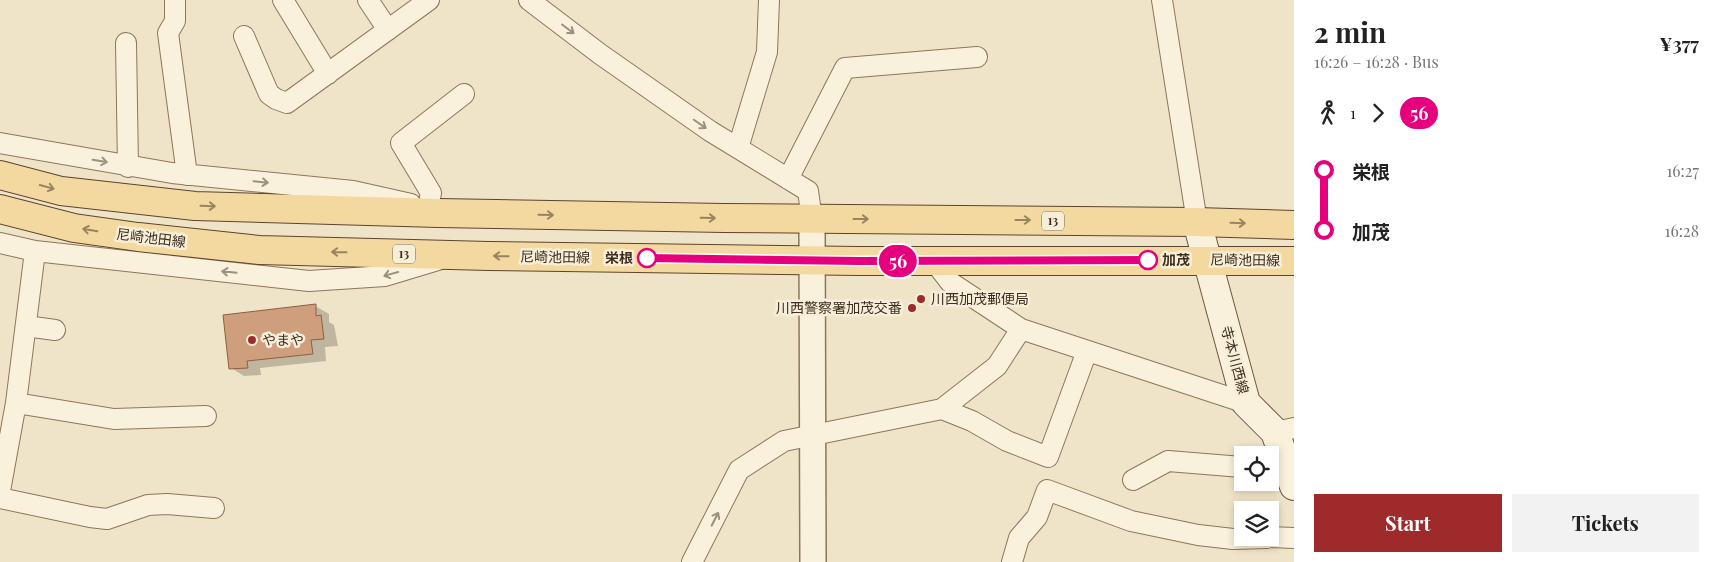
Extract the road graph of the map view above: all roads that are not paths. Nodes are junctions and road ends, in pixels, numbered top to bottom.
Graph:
1 (174, 0) edge
2 (283, 0) edge
3 (368, 0) edge
4 (429, 0) edge
5 (529, 0) edge
6 (769, 0) edge
7 (1162, 0) edge
8 (388, 30) junction
9 (244, 36) dead end
10 (126, 43) dead end
11 (977, 57) dead end
12 (328, 74) junction
13 (464, 94) dead end
14 (0, 143) edge
15 (738, 148) junction
16 (128, 167) junction
17 (0, 175) edge
18 (187, 175) junction
19 (788, 179) junction
20 (0, 210) edge
21 (441, 210) junction
22 (812, 219) junction
23 (1198, 222) junction
24 (1294, 225) edge
25 (0, 243) edge
26 (35, 251) junction
27 (454, 255) junction
28 (812, 260) junction
29 (1208, 260) junction
30 (934, 261) junction
31 (1294, 261) edge
32 (26, 326) junction
33 (1021, 329) junction
34 (55, 330) dead end
35 (1087, 351) junction
36 (16, 403) junction
37 (1246, 403) junction
38 (942, 409) junction
39 (206, 416) dead end
40 (1285, 430) edge
41 (813, 434) junction
42 (1234, 466) edge
43 (1284, 476) edge
44 (1133, 480) dead end
45 (0, 491) edge
46 (0, 498) edge
47 (214, 508) dead end
48 (1279, 537) edge
49 (1294, 538) edge
50 (1234, 539) edge
51 (692, 562) edge
52 (813, 562) edge
53 (1012, 562) edge

1 - 18 street
2 - 12 street
3 - 8 street
4 - 8 street
5 -> 15 street
6 - 15 street
7 - 23 street
8 - 12 street
9 - 12 street
10 - 16 street
11 - 19 street
13 - 21 street
14 -> 16 street
15 - 19 street
16 - 18 street
17 -> 21 main road, 13
18 -> 21 street
19 - 22 street
27 -> 20 main road, 尼崎池田線 / 13
21 -> 22 main road, 13
22 -> 23 main road, 13
22 - 28 street
23 -> 24 main road, 13
23 - 29 main road, 寺本川西線
25 - 26 street
27 -> 26 street
26 - 32 street
28 -> 27 main road, 尼崎池田線 / 13
28 - 30 main road, 尼崎池田線 / 13
28 - 41 street
29 - 30 main road, 尼崎池田線 / 13
29 - 31 main road, 尼崎池田線 / 13
29 - 37 main road, 寺本川西線
30 - 33 street
32 - 34 street
32 - 36 street
33 - 35 street
33 - 38 street
35 - 37 street
35 - 38 street
36 - 39 street
36 - 45 street
37 - 40 main road, 寺本川西線
38 - 41 street
40 - 43 main road, 寺本川西線
51 -> 41 street
41 - 52 street
42 - 44 street
46 - 47 street
48 - 49 street
50 - 53 street

